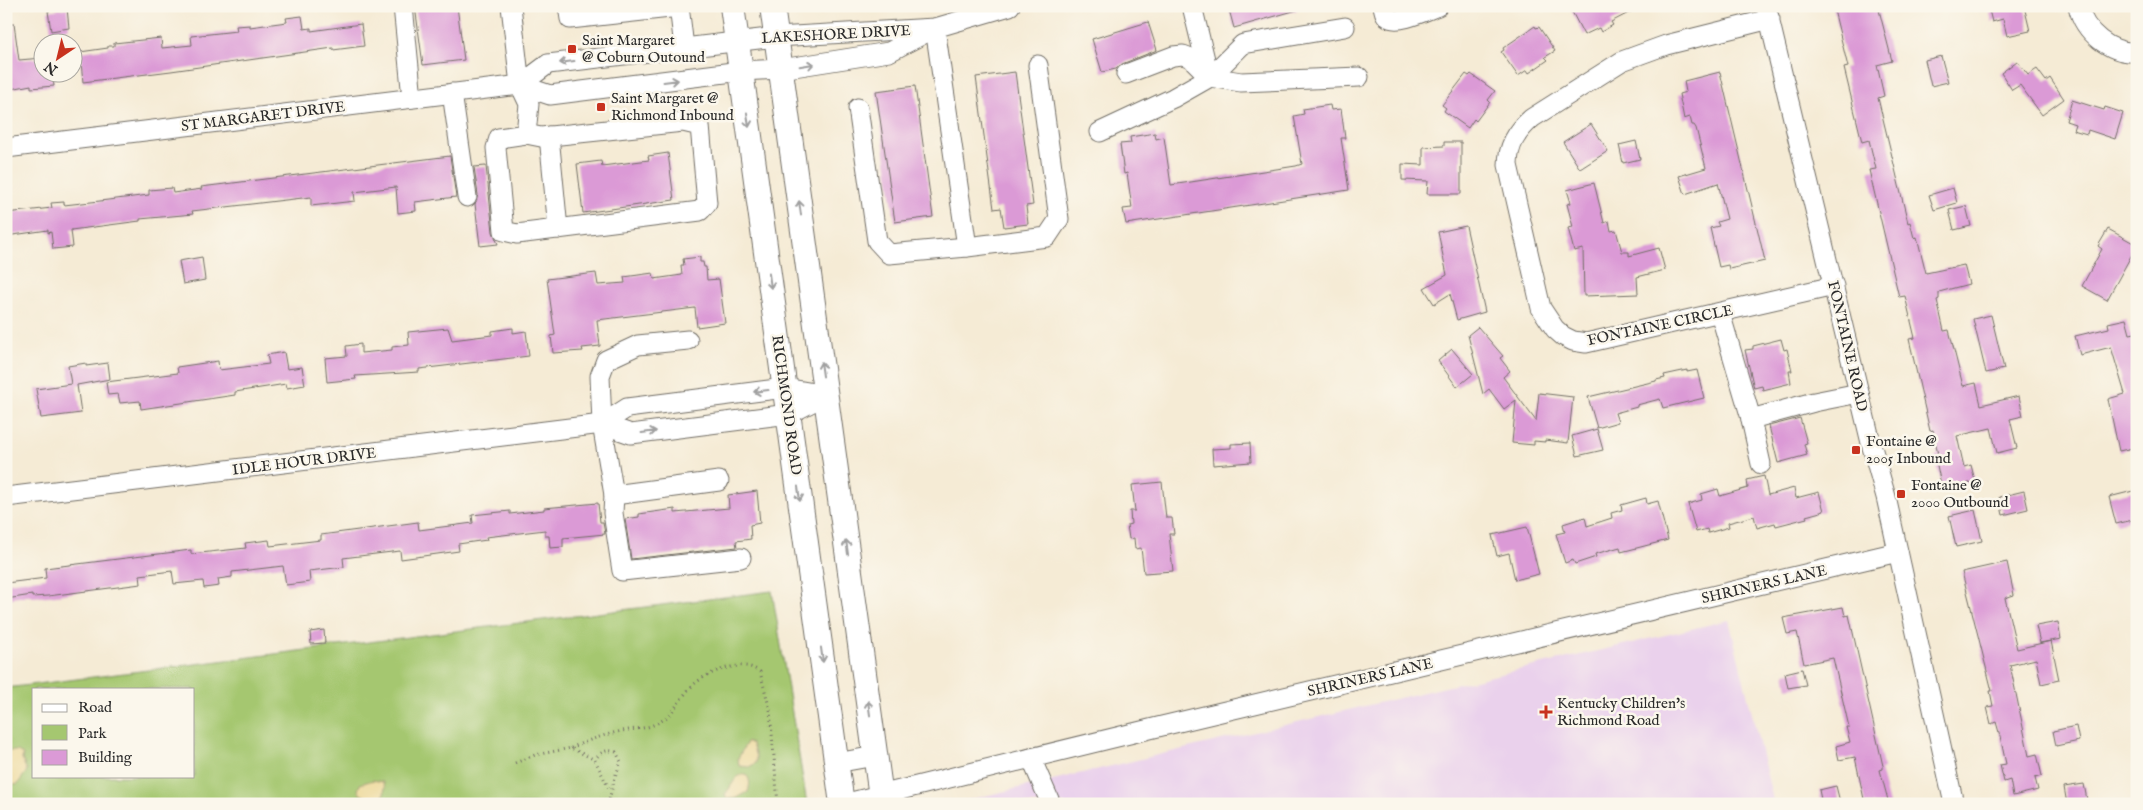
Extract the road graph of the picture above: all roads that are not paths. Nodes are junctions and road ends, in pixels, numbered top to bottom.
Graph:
1 (403, 6) edge
2 (511, 6) edge
3 (568, 6) edge
4 (732, 6) edge
5 (772, 6) edge
6 (1192, 6) edge
7 (1383, 6) edge
8 (1438, 6) edge
9 (2078, 6) edge
10 (679, 7) edge
11 (1006, 7) edge
12 (1768, 13) edge
13 (1345, 27) dead end
14 (935, 28) junction
15 (776, 37) junction
16 (737, 40) junction
17 (684, 47) junction
18 (2137, 52) edge
19 (1038, 65) dead end
20 (781, 69) junction
21 (741, 71) junction
22 (1126, 74) dead end
23 (1210, 77) junction
24 (1359, 77) dead end
25 (520, 85) junction
26 (452, 93) junction
27 (412, 98) junction
28 (858, 108) dead end
29 (1100, 132) dead end
30 (526, 134) junction
31 (549, 136) junction
32 (6, 148) edge
33 (467, 197) dead end
34 (558, 229) junction
35 (967, 247) junction
36 (1834, 286) junction
37 (1720, 312) junction
38 (688, 340) dead end
39 (785, 388) junction
40 (1859, 393) junction
41 (826, 395) junction
42 (789, 414) junction
43 (1751, 419) junction
44 (602, 424) junction
45 (1761, 464) dead end
46 (718, 482) dead end
47 (614, 495) junction
48 (6, 497) edge
49 (1898, 552) junction
50 (741, 558) dead end
51 (875, 756) junction
52 (1031, 758) junction
53 (836, 764) junction
54 (881, 799) edge
55 (842, 804) edge
56 (1051, 804) edge
57 (1954, 804) edge

1 - 27 street
2 - 25 street
3 - 10 street
4 - 16 main road, RICHMOND ROAD
5 - 15 main road
6 - 23 street
7 - 8 street
9 - 18 street
10 - 17 street
11 - 14 street, LAKESHORE DRIVE
12 - 36 street, FONTAINE ROAD
12 - 37 street, FONTAINE CIRCLE
13 - 23 street
14 - 15 street, LAKESHORE DRIVE
20 -> 14 street, LAKESHORE DRIVE
14 - 35 street
15 - 16 street, LAKESHORE DRIVE
15 - 20 main road
16 - 17 street
16 - 21 main road, RICHMOND ROAD
17 -> 25 street
19 - 35 street
20 - 21 street, LAKESHORE DRIVE
41 -> 20 main road
25 -> 21 street, ST MARGARET DRIVE
21 -> 39 main road, RICHMOND ROAD
22 - 23 street
23 - 24 street
23 - 29 street
25 - 26 street, ST MARGARET DRIVE
25 - 30 street
26 - 27 street, ST MARGARET DRIVE
26 - 33 street
27 - 32 street, ST MARGARET DRIVE
28 - 35 street
30 - 31 street
30 - 34 street
31 - 34 street
31 - 34 street
36 - 37 street, FONTAINE CIRCLE
36 - 40 street, FONTAINE ROAD
37 - 43 street
38 - 44 street
39 - 41 street, IDLE HOUR DRIVE
39 - 42 main road, RICHMOND ROAD
39 -> 44 street, IDLE HOUR DRIVE
40 - 43 street
40 - 49 street, FONTAINE ROAD
41 - 42 street, IDLE HOUR DRIVE
51 -> 41 main road
44 -> 42 street, IDLE HOUR DRIVE
42 -> 53 main road, RICHMOND ROAD
43 - 45 street
44 - 47 street
44 - 48 street, IDLE HOUR DRIVE
46 - 47 street
47 - 50 street
49 - 52 street, SHRINERS LANE
49 - 57 street, FONTAINE ROAD
51 - 53 street
51 - 54 main road
52 - 54 street, SHRINERS LANE
52 - 56 street
53 - 55 main road, RICHMOND ROAD
54 - 55 street, SHRINERS LANE

